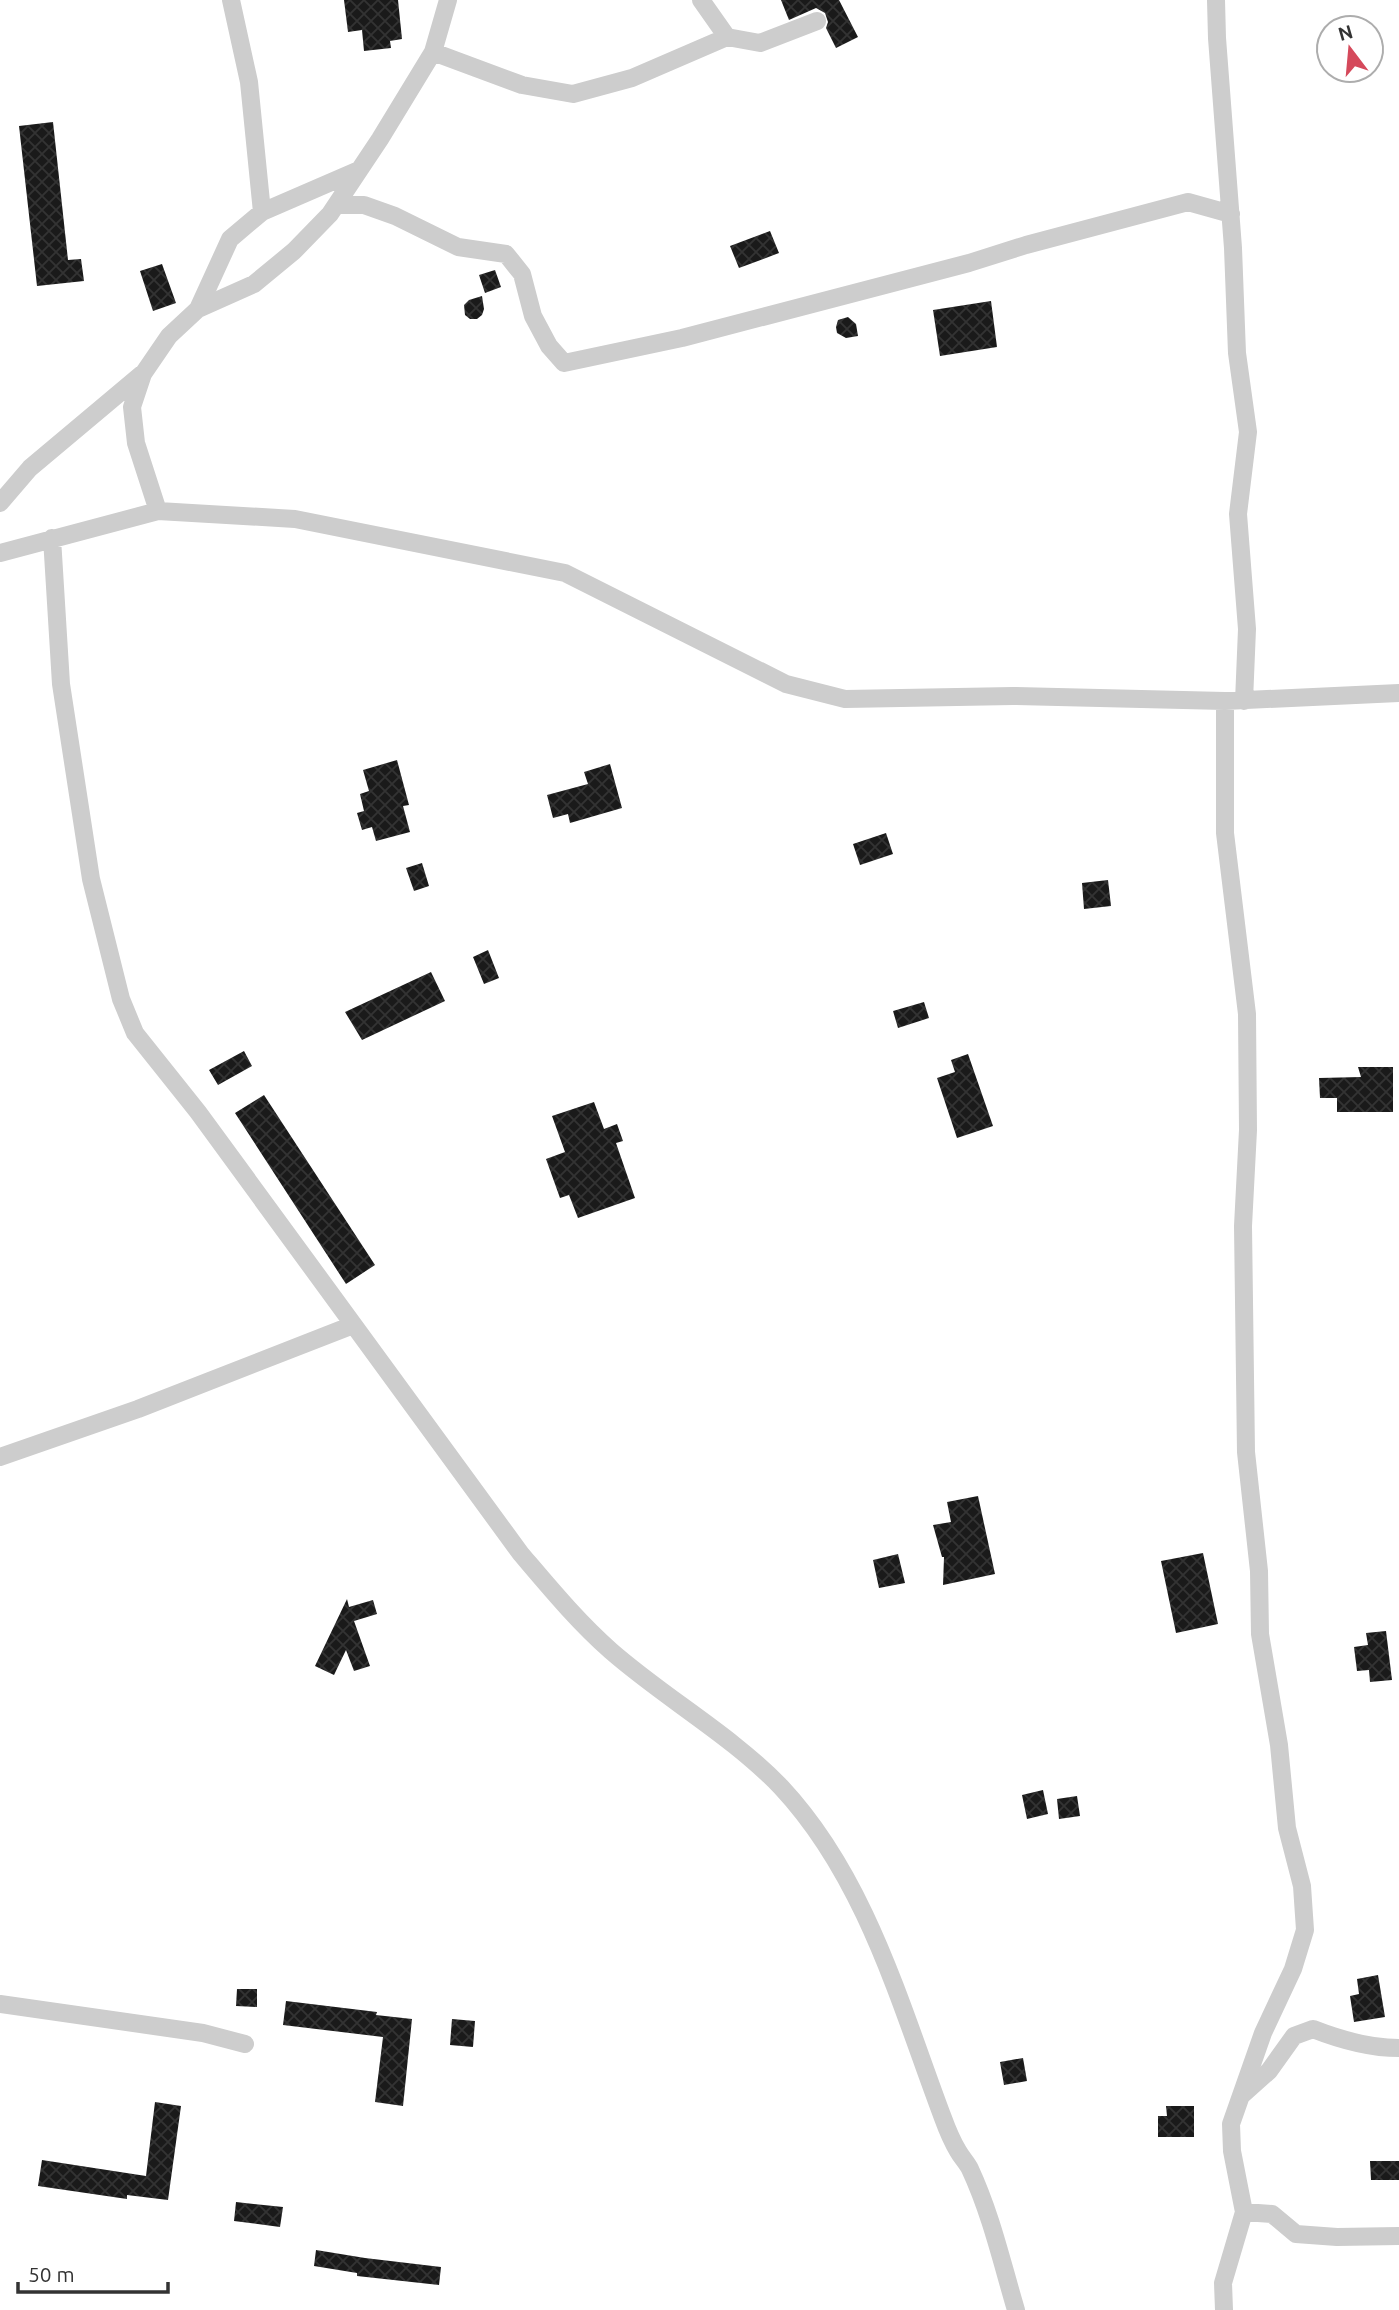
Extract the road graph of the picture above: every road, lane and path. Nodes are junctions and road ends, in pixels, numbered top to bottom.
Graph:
1 (231, 0) edge
2 (448, 0) edge
3 (701, 0) edge
4 (1216, 0) edge
5 (817, 21) dead end
6 (727, 37) junction
7 (433, 52) junction
8 (359, 169) junction
9 (336, 205) junction
10 (262, 212) junction
11 (1231, 214) junction
12 (198, 309) junction
13 (143, 374) junction
14 (0, 503) edge
15 (158, 511) junction
16 (52, 538) junction
17 (0, 554) edge
18 (1399, 693) edge
19 (1225, 701) junction
20 (1244, 701) junction
21 (353, 1325) junction
22 (0, 1457) edge
23 (0, 2004) edge
24 (245, 2044) dead end
25 (1399, 2048) edge
26 (1240, 2098) junction
27 (1244, 2212) junction
28 (1399, 2236) edge
29 (1016, 2310) edge
30 (1224, 2310) edge

1 - 10 street
2 - 7 street
3 - 6 street
4 - 11 street
5 - 6 street
6 - 7 street
7 - 8 street
8 - 9 street
8 - 10 street
9 - 11 street
9 - 12 street
10 - 12 street
11 - 20 street
12 - 13 street
13 - 14 street
13 - 15 street
15 - 16 street
15 - 19 street
16 - 17 street
16 - 21 street
18 - 20 street
19 - 20 street
19 - 26 street
21 - 22 street
21 - 29 street
23 - 24 street
25 - 26 street
26 - 27 street
27 - 28 street
27 - 30 street

